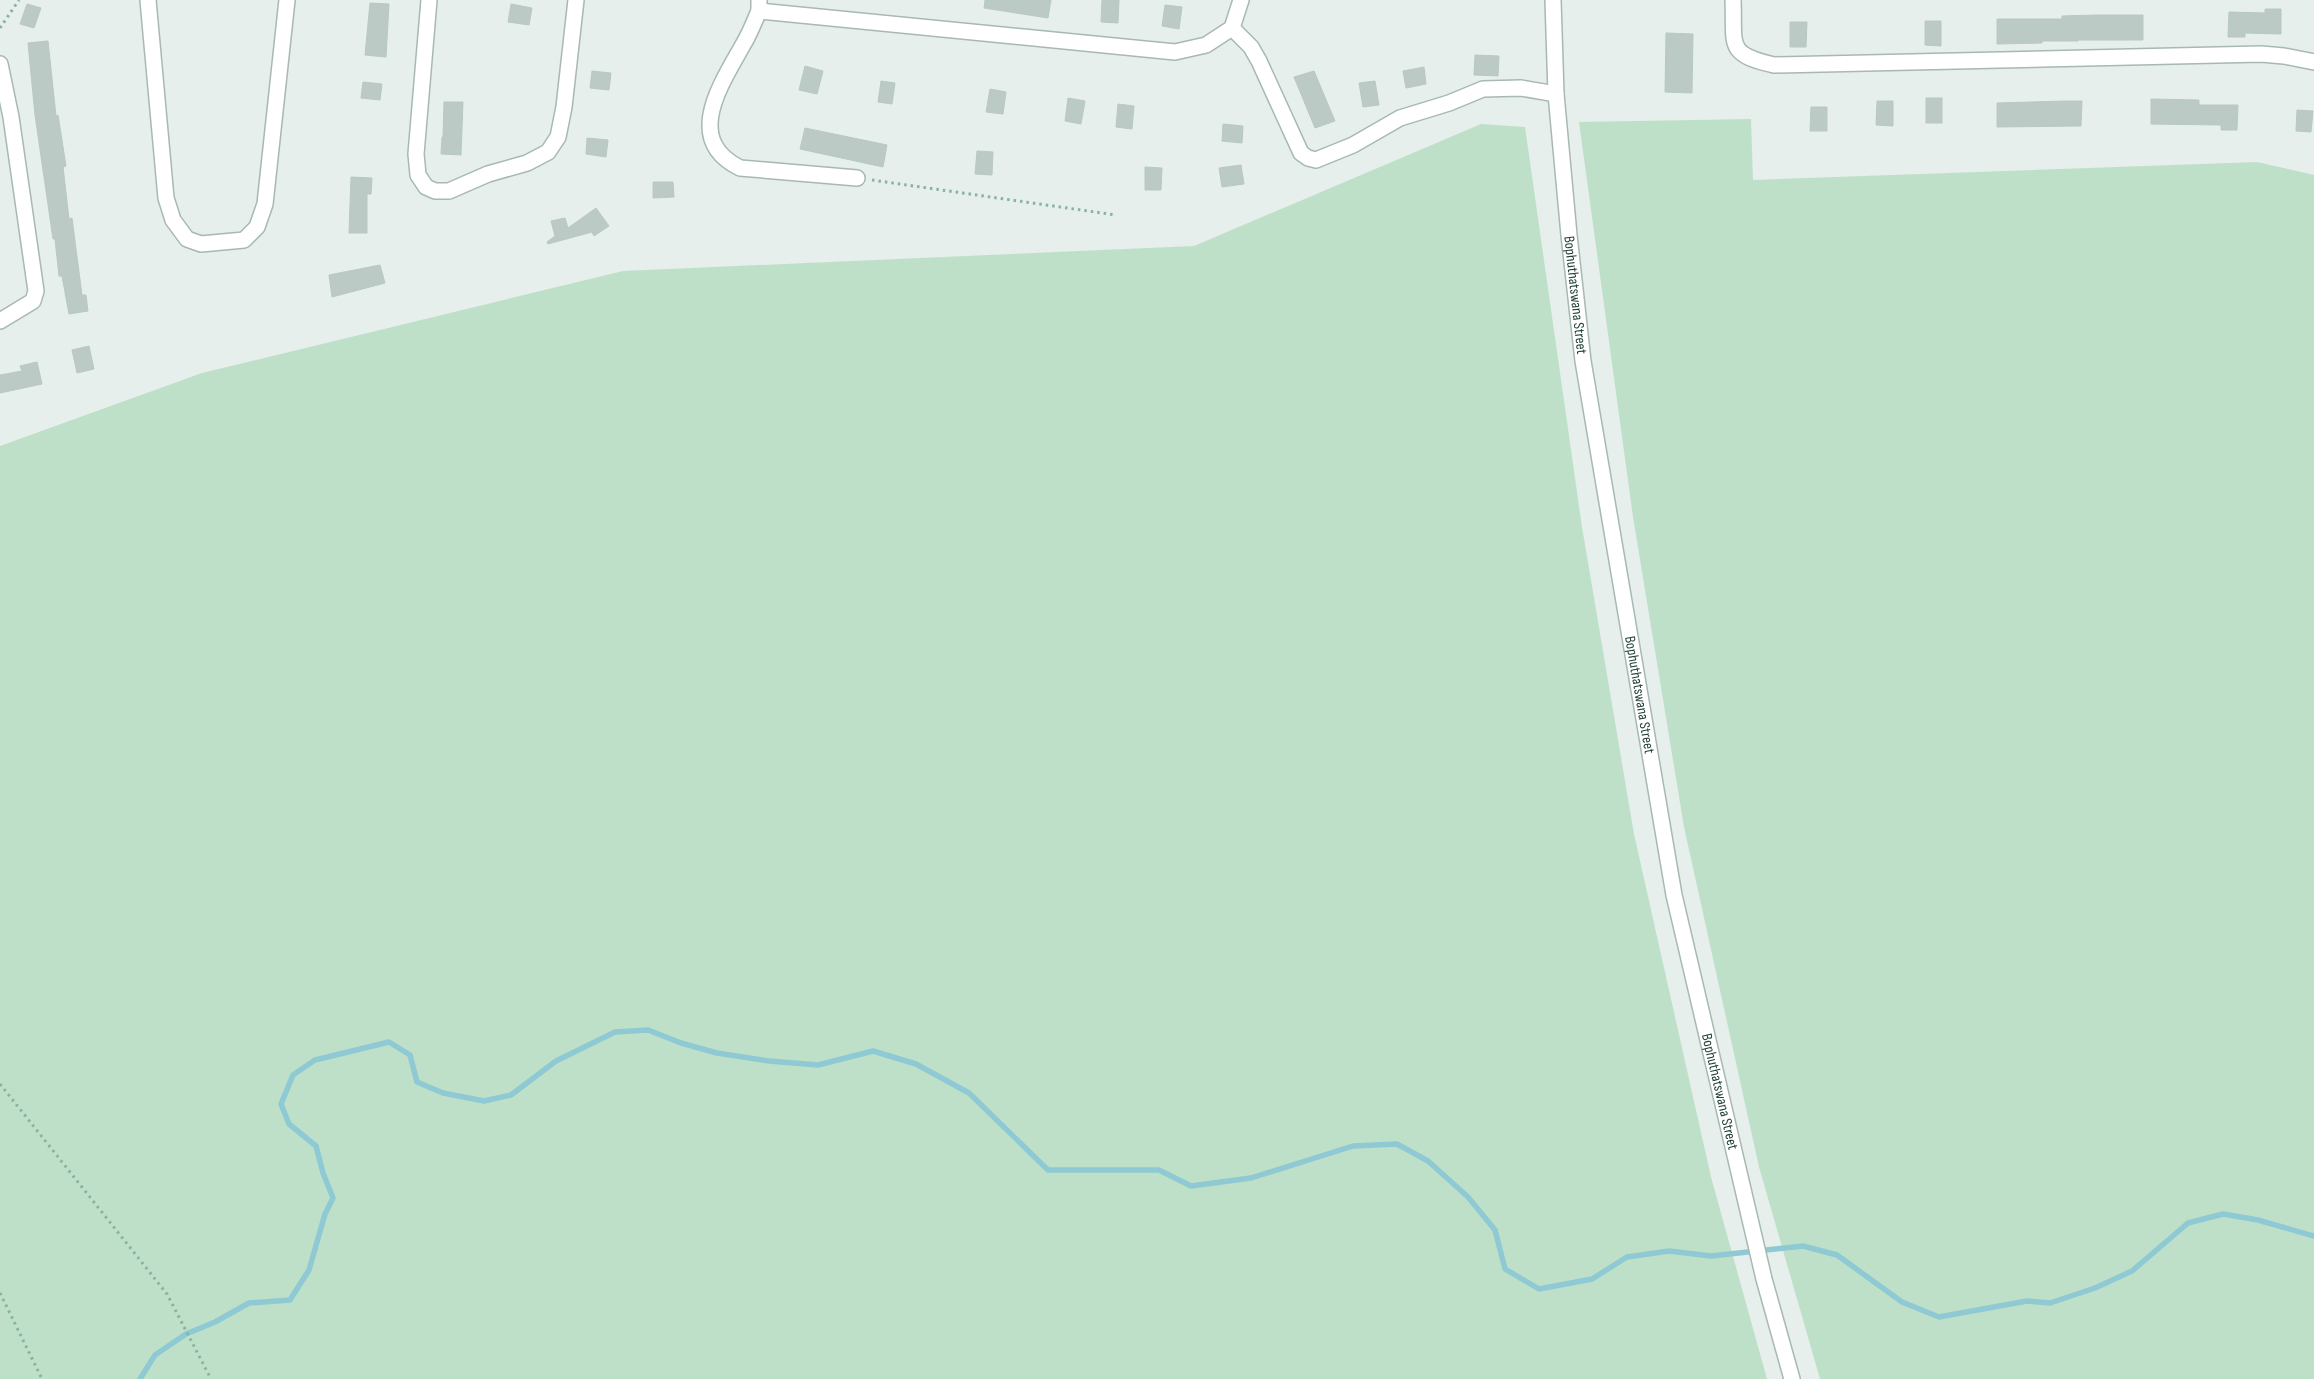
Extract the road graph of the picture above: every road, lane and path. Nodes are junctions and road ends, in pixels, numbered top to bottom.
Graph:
1 (19, 0) edge
2 (148, 0) edge
3 (287, 0) edge
4 (429, 0) edge
5 (576, 0) edge
6 (1241, 0) edge
7 (1553, 0) edge
8 (1733, 0) edge
9 (759, 6) edge
10 (0, 28) edge
11 (1232, 28) junction
12 (2314, 62) edge
13 (0, 64) edge
14 (1556, 94) junction
15 (857, 178) joint
16 (1116, 215) dead end
17 (0, 321) edge
18 (0, 1084) edge
19 (0, 1293) edge
20 (42, 1379) edge
21 (211, 1379) edge
22 (1792, 1379) edge

1 - 10 path
2 - 3 street
4 - 5 street
6 - 11 street
7 - 14 street, Bophuthatswana Street
8 - 12 street
9 - 11 street
9 - 15 street
11 - 14 street
13 - 17 street
14 - 22 street, Bophuthatswana Street
15 - 16 path
18 - 21 path
19 - 20 path

